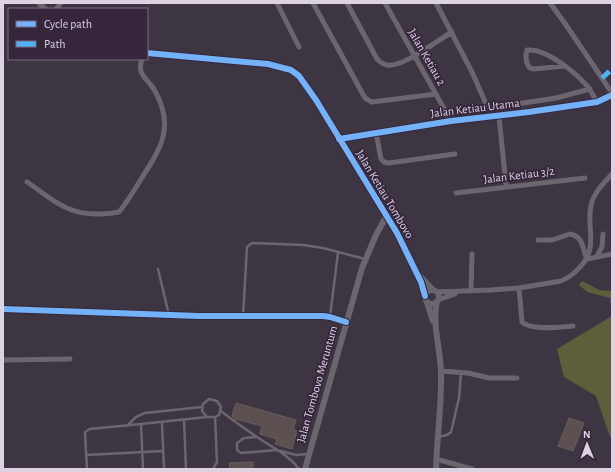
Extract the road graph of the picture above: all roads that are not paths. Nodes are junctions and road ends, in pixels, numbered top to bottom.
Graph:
1 (278, 3) edge
2 (313, 3) edge
3 (347, 3) edge
4 (385, 3) edge
5 (436, 3) edge
6 (550, 3) edge
7 (452, 32) junction
8 (299, 47) dead end
9 (148, 53) edge
10 (415, 56) junction
11 (142, 60) edge
12 (564, 66) junction
13 (590, 89) junction
14 (436, 94) junction
15 (612, 94) edge
16 (596, 102) junction
17 (499, 116) junction
18 (452, 121) junction
19 (376, 133) junction
20 (339, 139) junction
21 (455, 154) dead end
22 (612, 174) edge
23 (585, 178) dead end
24 (27, 182) dead end
25 (506, 186) junction
26 (456, 193) dead end
27 (386, 217) junction
28 (603, 234) dead end
29 (538, 240) dead end
30 (338, 252) junction
31 (472, 254) dead end
32 (612, 254) edge
33 (597, 256) junction
34 (366, 259) junction
35 (587, 259) junction
36 (158, 269) dead end
37 (416, 273) junction
38 (519, 288) junction
39 (435, 291) junction
40 (471, 291) junction
41 (462, 292) junction
42 (426, 299) junction
43 (438, 300) junction
44 (3, 309) edge
45 (169, 315) junction
46 (243, 316) junction
47 (330, 317) junction
48 (346, 322) junction
49 (434, 324) junction
50 (573, 326) dead end
51 (70, 359) dead end
52 (3, 360) edge
53 (441, 371) junction
54 (461, 372) junction
55 (517, 378) dead end
56 (202, 407) junction
57 (221, 411) junction
58 (207, 417) junction
59 (215, 417) junction
60 (184, 420) junction
61 (162, 423) junction
62 (141, 424) junction
63 (127, 426) junction
64 (257, 437) junction
65 (438, 438) junction
66 (278, 450) junction
67 (163, 451) junction
68 (142, 452) junction
69 (309, 454) junction
70 (86, 455) junction
71 (436, 459) junction
72 (87, 469) edge
73 (143, 469) edge
74 (164, 469) edge
75 (186, 469) edge
76 (212, 469) edge
77 (299, 469) edge
78 (305, 469) edge
79 (436, 469) edge
80 (472, 469) edge

1 - 8 street
2 - 14 street
3 - 10 street
4 - 10 street, Jalan Ketiau 2
5 - 7 street
6 - 15 street
7 - 10 street
7 - 13 street
9 - 20 street, Jalan Ketiau Tombovo
10 - 14 street, Jalan Ketiau 2
11 - 24 street
12 - 12 street
12 - 13 street
13 - 16 street
14 - 18 street, Jalan Ketiau 2
15 - 16 street, Jalan Ketiau Utama
16 - 17 street, Jalan Ketiau Utama
17 - 18 street, Jalan Ketiau Utama
17 - 25 street
18 - 19 street, Jalan Ketiau Utama
19 - 20 street, Jalan Ketiau Utama
19 - 21 street
20 - 27 street, Jalan Ketiau Tombovo
22 - 35 street
23 - 25 street, Jalan Ketiau 3/2
25 - 26 street, Jalan Ketiau 3/2
27 - 34 street, Jalan Tombovo Meruntum
27 - 37 street, Jalan Ketiau Tombovo
28 - 33 street
29 - 35 street
30 - 34 lane
30 - 46 lane
30 - 47 lane
31 - 40 street
32 - 33 street
33 - 35 street
34 - 48 street, Jalan Tombovo Meruntum
35 - 38 street
36 - 45 lane
37 - 39 street, Jalan Ketiau Tombovo
37 - 42 street, Jalan Ketiau Tombovo
38 - 40 street
38 - 50 street
39 - 41 street
39 - 42 street
39 - 43 street
40 - 41 street
41 - 43 street
42 - 43 street
42 - 49 street, Jalan Ketiau Tombovo
43 - 49 street, Jalan Ketiau Tombovo
44 - 45 street
45 - 46 street
46 - 47 street
47 - 48 street
48 - 69 street, Jalan Tombovo Meruntum
49 - 53 street, Jalan Ketiau Tombovo
51 - 52 street
53 - 54 street
53 - 65 street, Jalan Ketiau Tombovo
54 - 55 street
54 - 65 lane
56 - 57 lane
56 - 58 lane
56 - 63 lane
57 - 59 lane
57 - 64 lane
58 - 59 lane
58 - 60 lane
59 - 76 lane
60 - 61 lane
60 - 75 lane
61 - 62 lane
61 - 67 lane
62 - 63 lane
62 - 68 lane
63 - 70 lane
64 - 66 lane
64 - 66 lane
65 - 71 street, Jalan Ketiau Tombovo
66 - 69 lane
66 - 77 lane
67 - 68 lane
67 - 74 lane
68 - 70 lane
68 - 73 lane
69 - 78 street, Jalan Tombovo Meruntum
70 - 72 lane
71 - 79 street, Jalan Ketiau Tombovo
71 - 80 street

